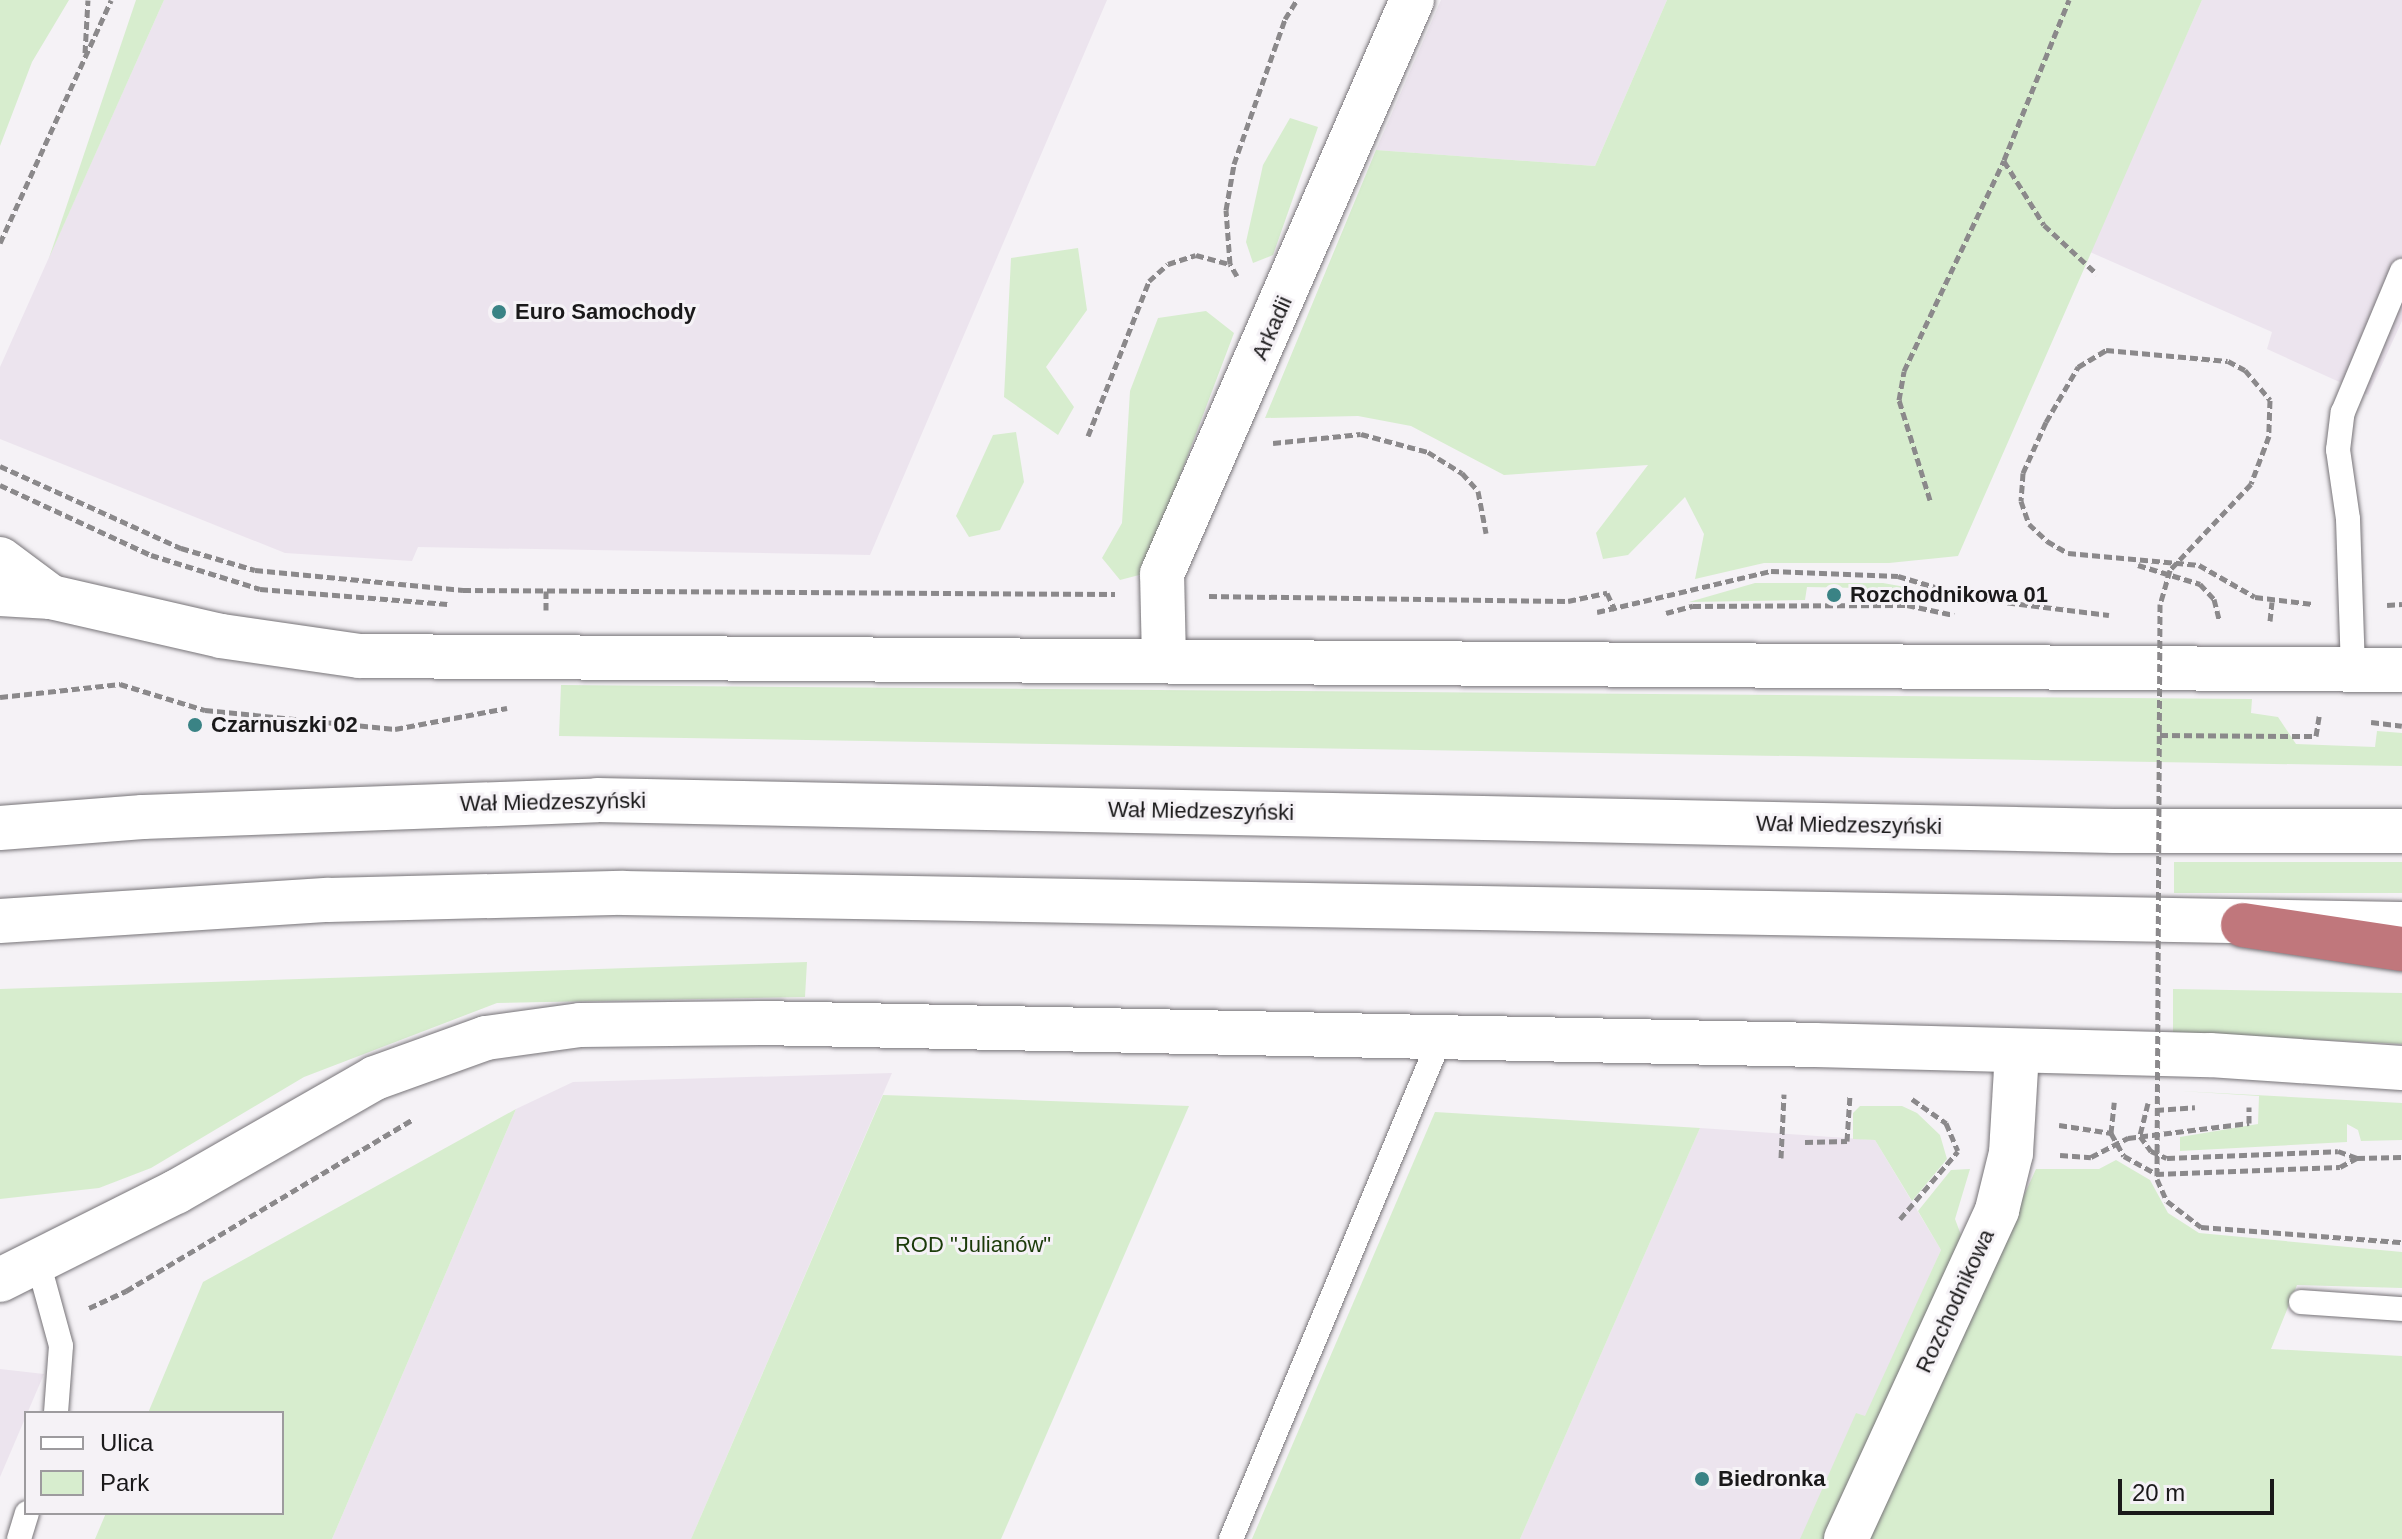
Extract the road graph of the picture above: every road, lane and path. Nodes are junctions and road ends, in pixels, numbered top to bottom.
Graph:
1 (88, 0) edge
2 (111, 0) edge
3 (1297, 0) edge
4 (1412, 0) edge
5 (2069, 0) edge
6 (84, 58) junction
7 (2004, 160) junction
8 (0, 243) edge
9 (1230, 264) junction
10 (2402, 271) edge
11 (2097, 274) dead end
12 (1272, 330) junction
13 (1088, 436) dead end
14 (1209, 468) junction
15 (1930, 500) dead end
16 (1486, 533) dead end
17 (0, 559) edge
18 (2130, 562) junction
19 (0, 594) edge
20 (51, 597) junction
21 (2402, 604) edge
22 (2349, 605) junction
23 (2219, 621) dead end
24 (1164, 660) junction
25 (2353, 670) junction
26 (2402, 670) edge
27 (2319, 716) dead end
28 (2160, 735) junction
29 (0, 828) edge
30 (2402, 831) edge
31 (0, 921) edge
32 (2402, 924) edge
33 (2243, 925) junction
34 (2402, 949) edge
35 (1440, 1039) junction
36 (2017, 1051) junction
37 (2402, 1068) edge
38 (1784, 1093) dead end
39 (1850, 1094) dead end
40 (2233, 1105) dead end
41 (2202, 1107) dead end
42 (2156, 1110) junction
43 (422, 1113) dead end
44 (1946, 1123) dead end
45 (2013, 1124) junction
46 (2140, 1136) junction
47 (1805, 1142) dead end
48 (2116, 1144) junction
49 (1958, 1151) dead end
50 (2048, 1155) dead end
51 (2402, 1157) edge
52 (1781, 1158) dead end
53 (2357, 1158) junction
54 (1900, 1219) dead end
55 (2402, 1242) edge
56 (19, 1253) edge
57 (0, 1280) edge
58 (2301, 1302) dead end
59 (2402, 1309) edge
60 (51, 1319) junction
61 (56, 1411) edge
62 (26, 1515) edge
63 (19, 1539) edge
64 (1231, 1539) edge
65 (1846, 1539) edge

1 - 6 path
2 - 6 path
3 - 9 path
4 - 12 street, Arkadii
5 - 7 path
6 - 8 path
7 - 11 path
7 - 15 path
9 - 12 path
9 - 13 path
10 - 22 lane
12 - 14 street, Arkadii
14 - 16 path
14 - 24 street, Arkadii
17 - 20 street
18 - 22 path
18 - 23 path
18 - 28 path, bridge
19 - 20 street
20 - 24 street
21 - 22 path
22 - 25 lane
24 - 25 street
25 - 26 street
27 - 28 path
28 - 42 path, bridge
29 - 30 street, Wał Miedzeszyński
31 - 33 street
32 - 33 street
33 - 34 highway
35 - 36 street
35 - 56 street
35 - 64 lane
36 - 37 street
36 - 45 street, Rozchodnikowa
38 - 52 path
39 - 47 path
40 - 46 path
41 - 42 path
42 - 55 path, bridge
43 - 60 path
44 - 45 path
45 - 48 path
45 - 65 street, Rozchodnikowa
46 - 48 path
46 - 53 path
48 - 50 path
48 - 53 path
49 - 54 path
51 - 53 path
56 - 57 street
56 - 60 lane
58 - 59 lane
60 - 61 lane
62 - 63 lane

